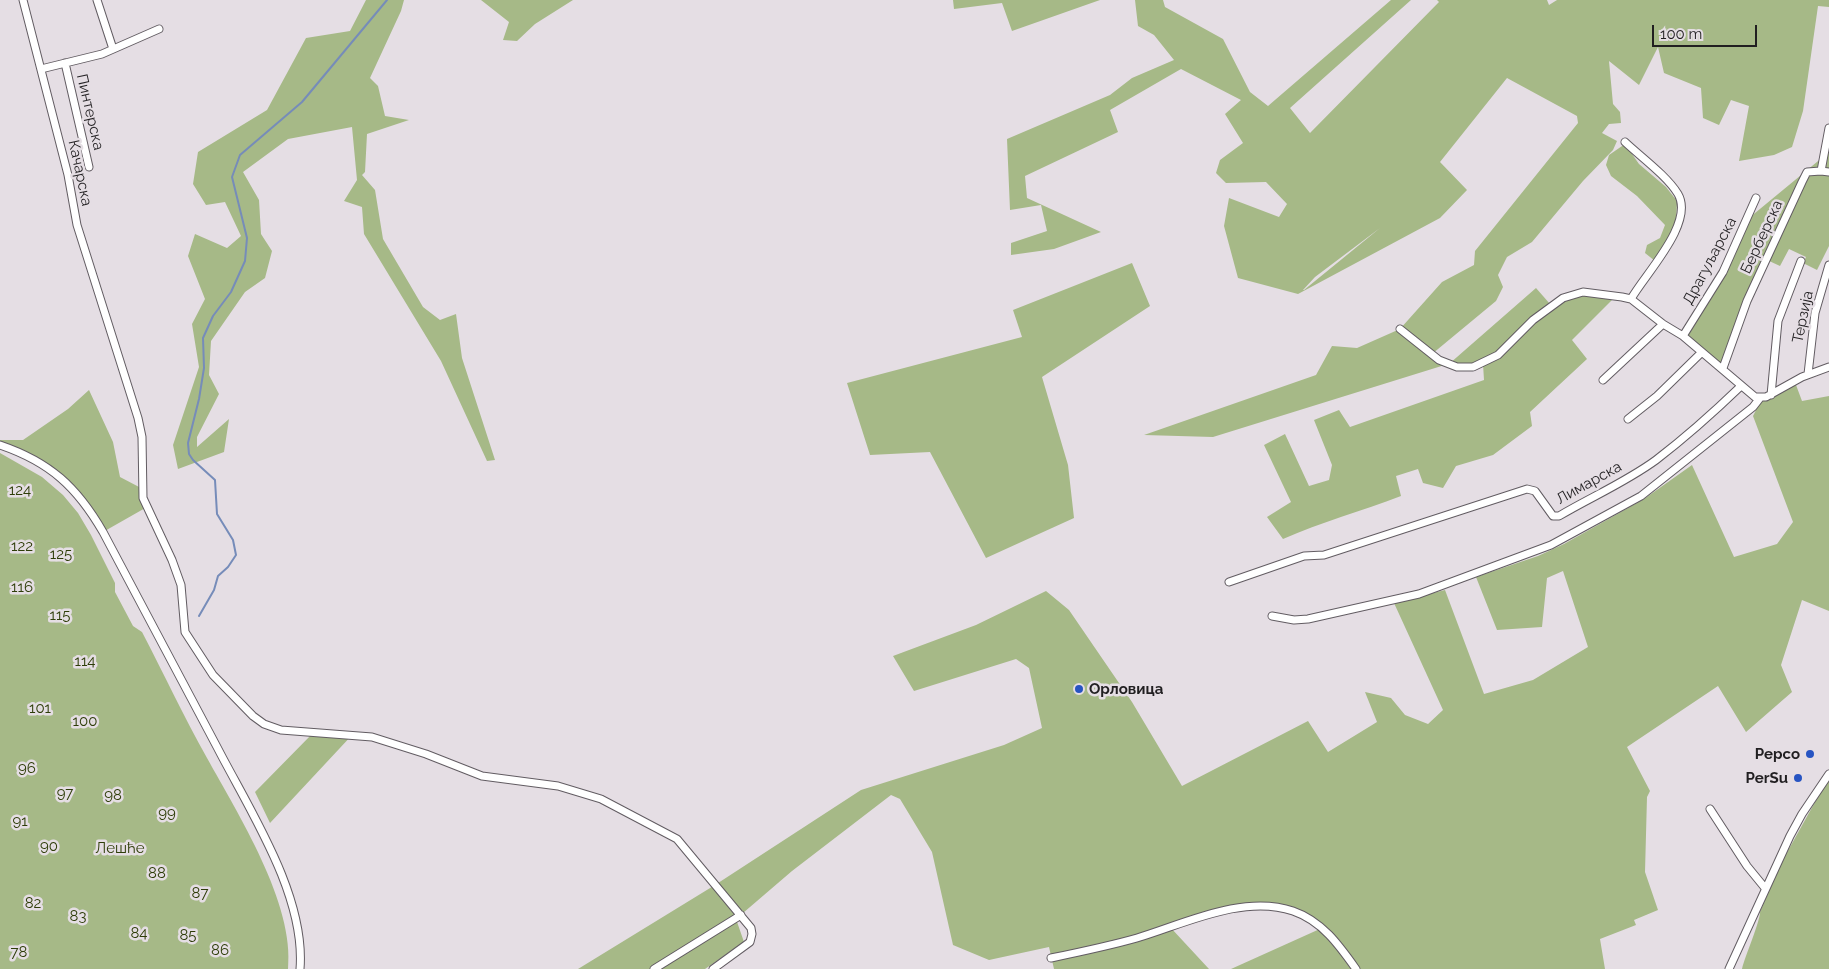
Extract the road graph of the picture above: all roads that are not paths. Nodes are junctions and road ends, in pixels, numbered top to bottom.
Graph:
1 (23, 0) edge
2 (97, 0) edge
3 (158, 29) dead end
4 (113, 49) junction
5 (65, 63) junction
6 (41, 69) junction
7 (1829, 128) edge
8 (1625, 142) dead end
9 (89, 167) dead end
10 (1825, 171) edge
11 (1756, 198) dead end
12 (1801, 261) dead end
13 (1829, 265) edge
14 (1631, 299) junction
15 (1663, 324) junction
16 (1400, 329) dead end
17 (1684, 336) junction
18 (1702, 352) junction
19 (1829, 367) edge
20 (1723, 368) junction
21 (1808, 374) junction
22 (1603, 380) dead end
23 (1741, 386) junction
24 (1771, 395) junction
25 (1760, 398) junction
26 (1628, 419) dead end
27 (0, 445) edge
28 (1229, 582) dead end
29 (1272, 616) dead end
30 (1829, 774) edge
31 (1710, 809) dead end
32 (1765, 888) junction
33 (741, 915) junction
34 (1051, 958) dead end
35 (300, 969) edge
36 (654, 969) edge
37 (713, 969) edge
38 (1356, 969) edge
39 (1730, 969) edge

1 - 6 street, Качарска
2 - 4 street
3 - 4 street
4 - 5 street
5 - 6 street
5 - 9 street, Пинтерска
6 - 33 street, Качарска
7 - 10 street, Берберска
8 - 14 street
10 - 20 street, Берберска
11 - 17 street, Драгуљарска
12 - 24 street
13 - 21 street, Терзија
14 - 15 street
14 - 16 street
15 - 17 street
15 - 22 street
17 - 18 street
18 - 20 street
18 - 26 street
19 - 21 street
20 - 23 street
21 - 24 street
23 - 25 street
23 - 28 street, Лимарска
24 - 25 street
25 - 29 street
27 - 35 street
30 - 32 street
31 - 32 street
32 - 39 street
33 - 36 street
33 - 37 street, Качарска
34 - 38 street

